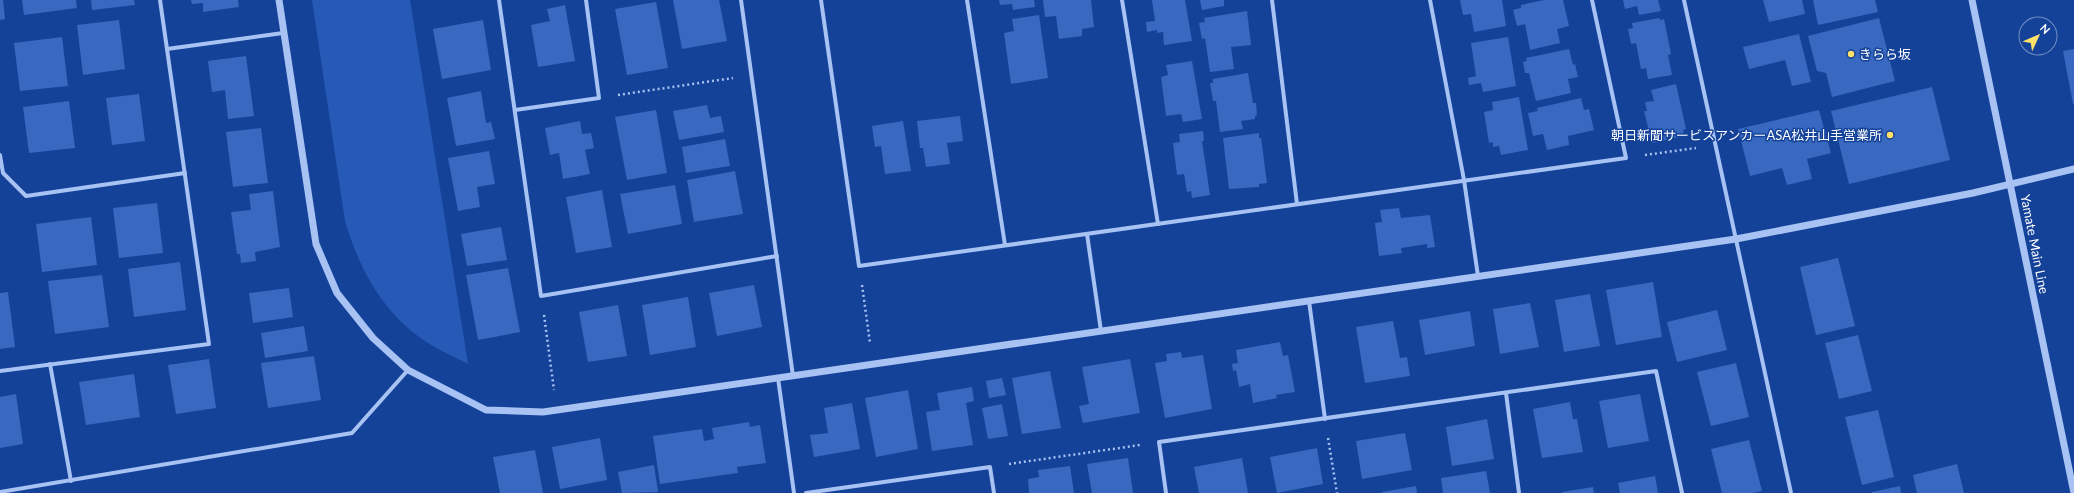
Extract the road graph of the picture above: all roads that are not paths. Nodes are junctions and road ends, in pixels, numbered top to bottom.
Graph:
1 (160, 0) edge
2 (279, 0) edge
3 (499, 0) edge
4 (586, 0) edge
5 (741, 0) edge
6 (821, 0) edge
7 (967, 0) edge
8 (1122, 0) edge
9 (1272, 0) edge
10 (1430, 0) edge
11 (1592, 0) edge
12 (1684, 0) edge
13 (1972, 0) edge
14 (283, 33) junction
15 (167, 49) junction
16 (515, 110) junction
17 (0, 155) edge
18 (2074, 169) edge
19 (185, 173) junction
20 (1464, 180) junction
21 (2010, 185) junction
22 (1297, 204) junction
23 (1158, 224) junction
24 (1087, 234) junction
25 (1736, 239) junction
26 (1005, 246) junction
27 (777, 256) junction
28 (1478, 276) junction
29 (1309, 300) junction
30 (1101, 331) junction
31 (50, 364) junction
32 (408, 370) junction
33 (0, 371) edge
34 (793, 376) junction
35 (778, 378) junction
36 (1506, 393) junction
37 (1325, 419) junction
38 (71, 481) junction
39 (0, 492) edge
40 (794, 493) edge
41 (806, 493) edge
42 (994, 493) edge
43 (1166, 493) edge
44 (1519, 493) edge
45 (1682, 493) edge
46 (1791, 493) edge
47 (2074, 493) edge

1 - 15 street
2 - 14 street
3 - 16 street
4 - 16 street
5 - 27 street
6 - 26 street
7 - 26 street
8 - 23 street
9 - 22 street
10 - 20 street
11 - 20 street
12 - 25 street
13 - 21 street, Yamate Main Line
14 - 15 street
14 - 32 street
15 - 19 street
16 - 27 street
17 - 19 street
18 - 21 street
19 - 31 street
20 - 22 street
20 - 28 street
21 - 25 street
21 - 47 street, Yamate Main Line
22 - 23 street
23 - 24 street
24 - 26 street
24 - 30 street
25 - 28 street
25 - 46 street
27 - 34 street
28 - 29 street
29 - 30 street
29 - 37 street
30 - 34 street
31 - 33 street
31 - 38 street
32 - 35 street
32 - 38 street
34 - 35 street
35 - 40 street
36 - 37 street
36 - 44 street
36 - 45 street
37 - 43 street
38 - 39 street
41 - 42 street

